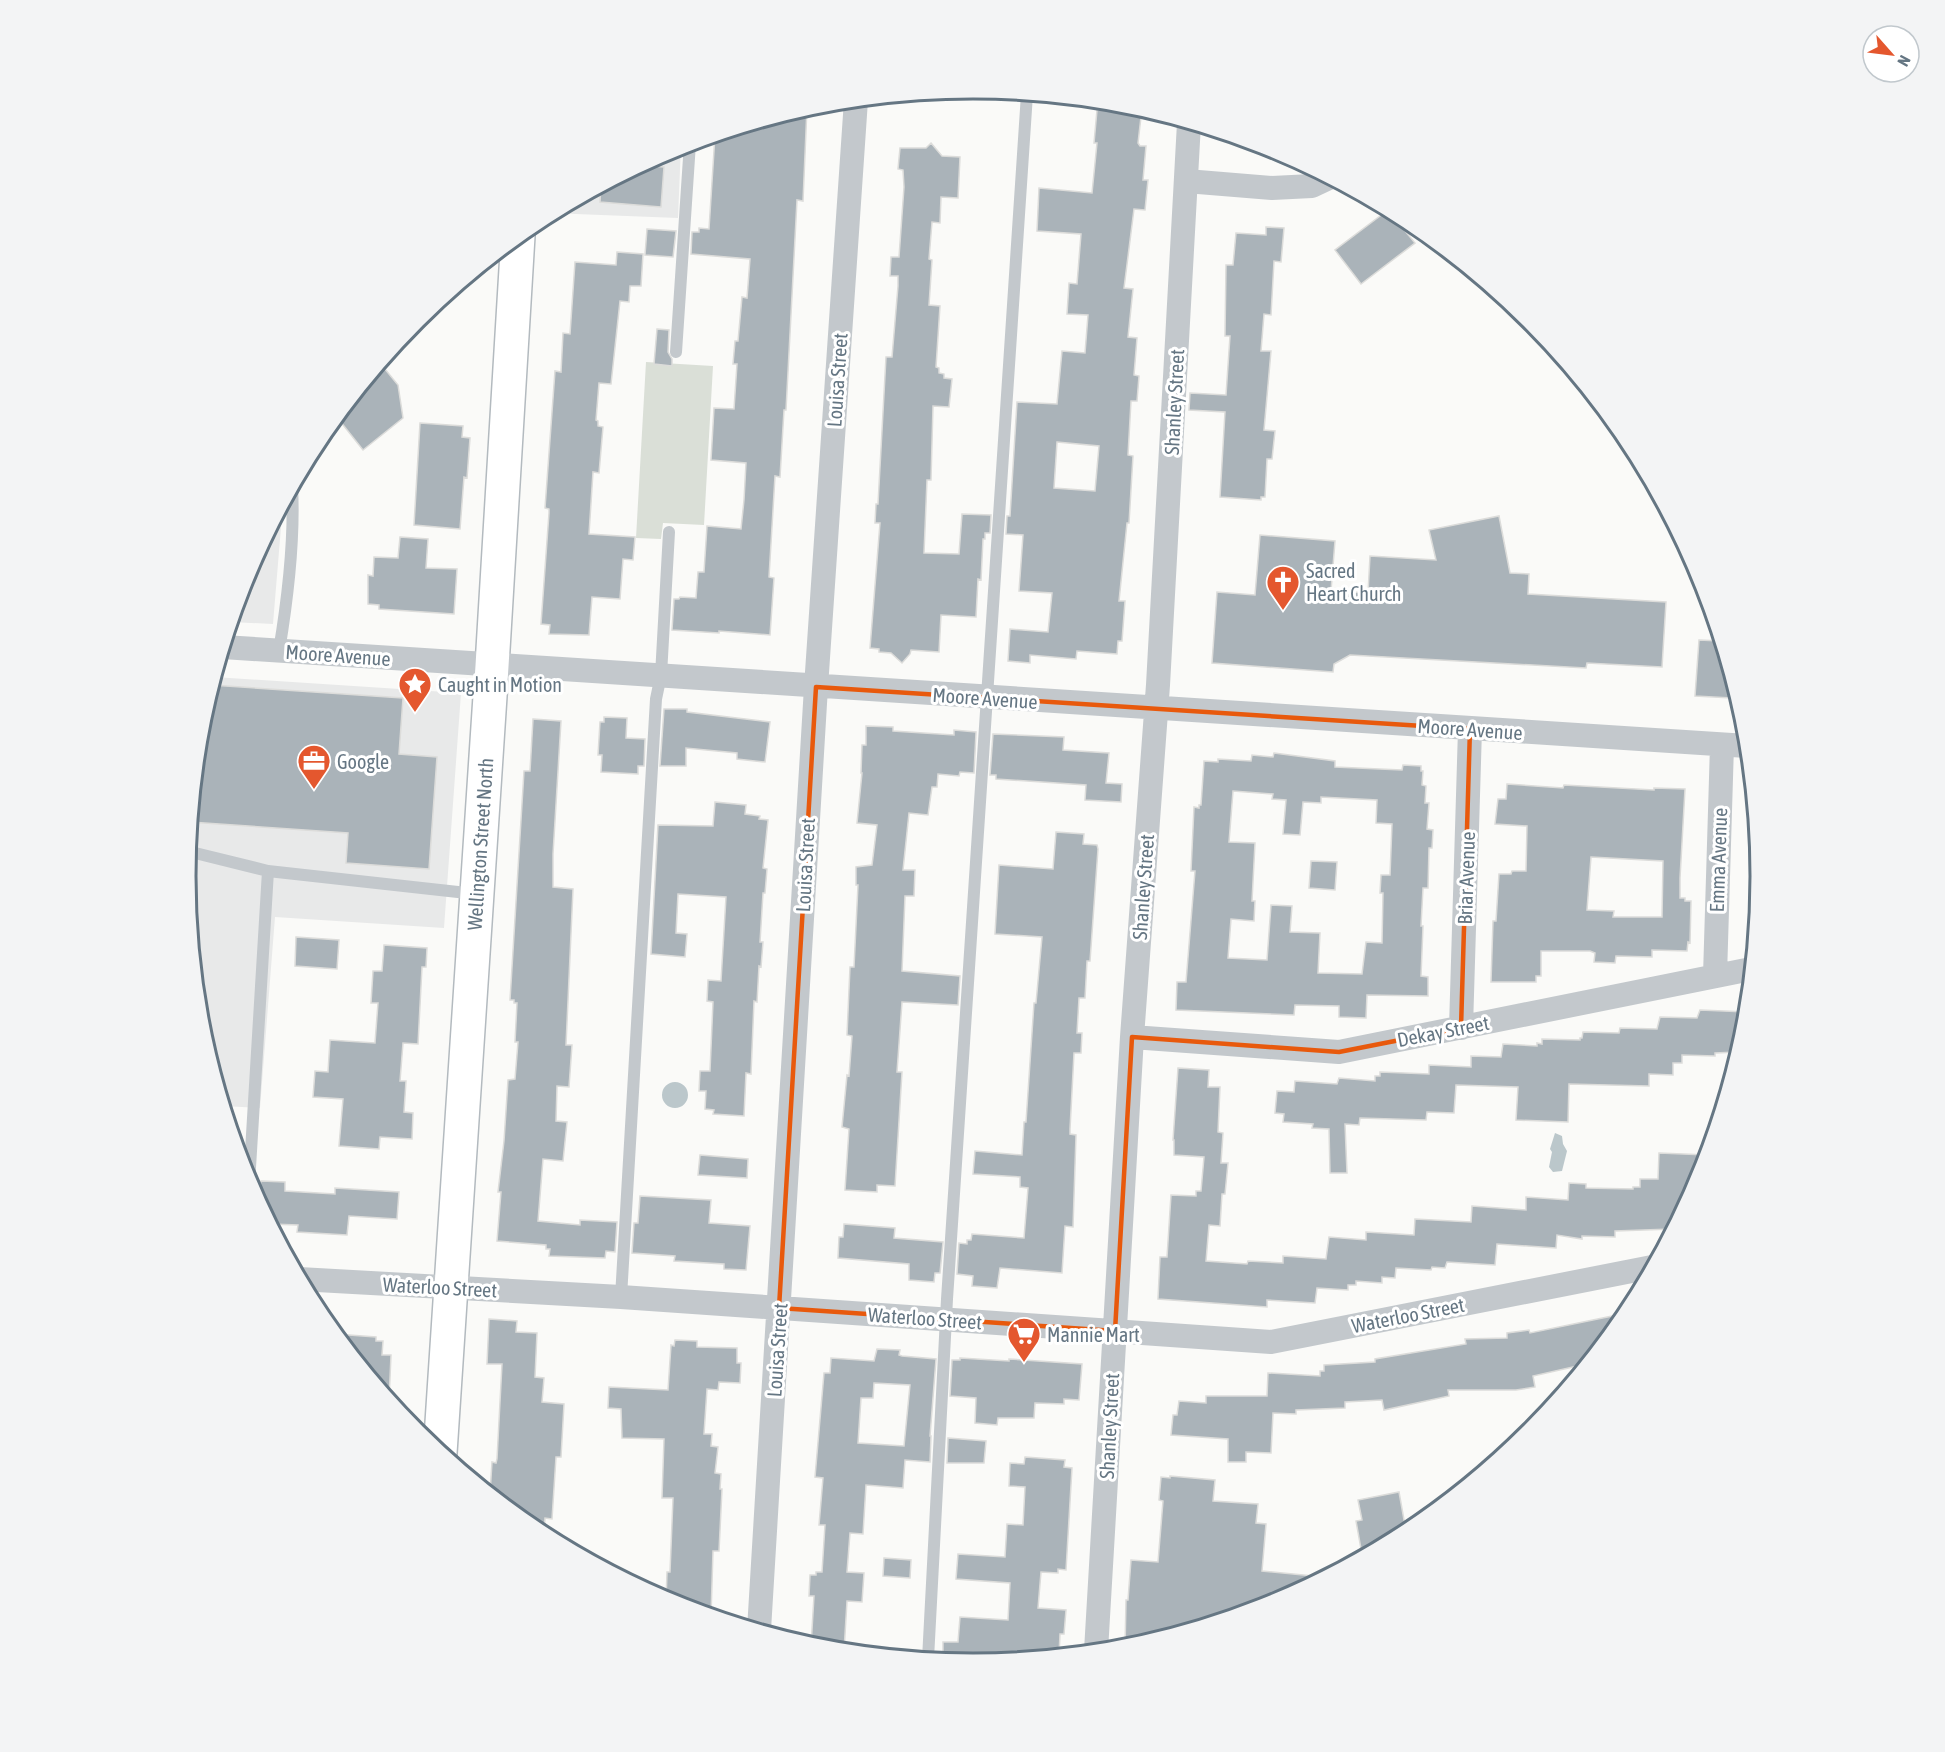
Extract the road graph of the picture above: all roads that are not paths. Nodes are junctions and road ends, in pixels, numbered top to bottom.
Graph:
1 (1027, 101) edge
2 (855, 108) edge
3 (1189, 130) edge
4 (689, 153) edge
5 (1186, 181) junction
6 (1321, 182) edge
7 (517, 247) edge
8 (676, 352) dead end
9 (293, 501) edge
10 (669, 532) dead end
11 (230, 648) edge
12 (279, 651) junction
13 (492, 666) junction
14 (661, 675) junction
15 (816, 687) junction
16 (987, 698) junction
17 (1156, 708) junction
18 (1470, 729) junction
19 (1722, 745) junction
20 (1738, 746) edge
21 (196, 852) edge
22 (268, 871) junction
23 (477, 894) junction
24 (1744, 970) edge
25 (1715, 976) junction
26 (1461, 1028) junction
27 (1132, 1037) junction
28 (250, 1161) edge
29 (1642, 1269) edge
30 (309, 1280) edge
31 (450, 1287) junction
32 (621, 1297) junction
33 (779, 1308) junction
34 (946, 1320) junction
35 (1115, 1331) junction
36 (441, 1442) edge
37 (759, 1623) edge
38 (1097, 1642) edge
39 (928, 1651) edge

1 - 16 lane
2 - 15 street, Louisa Street
3 - 5 street, Shanley Street
4 - 8 lane
5 - 6 street
5 - 17 street, Shanley Street
7 - 13 street, Wellington Street North
9 - 12 lane
10 - 14 lane
11 - 12 street, Moore Avenue
12 - 13 street, Moore Avenue
13 - 14 street, Moore Avenue
13 - 23 street, Wellington Street North
14 - 15 street, Moore Avenue
14 - 32 lane
15 - 16 street, Moore Avenue
15 - 33 street, Louisa Street
16 - 17 street, Moore Avenue
16 - 34 lane
17 - 18 street, Moore Avenue
17 - 27 street, Shanley Street
18 - 19 street, Moore Avenue
18 - 26 street, Briar Avenue
19 - 20 street, Moore Avenue
19 - 25 street, Emma Avenue
21 - 22 lane
22 - 23 lane
22 - 28 lane
23 - 31 street, Wellington Street North
24 - 25 street, Dekay Street
25 - 26 street, Dekay Street
26 - 27 street, Dekay Street
27 - 35 street, Shanley Street
29 - 35 street, Waterloo Street
30 - 31 street, Waterloo Street
31 - 32 street, Waterloo Street
31 - 36 street, Wellington Street North
32 - 33 street, Waterloo Street
33 - 34 street, Waterloo Street
33 - 37 street, Louisa Street
34 - 35 street, Waterloo Street
34 - 39 lane
35 - 38 street, Shanley Street

